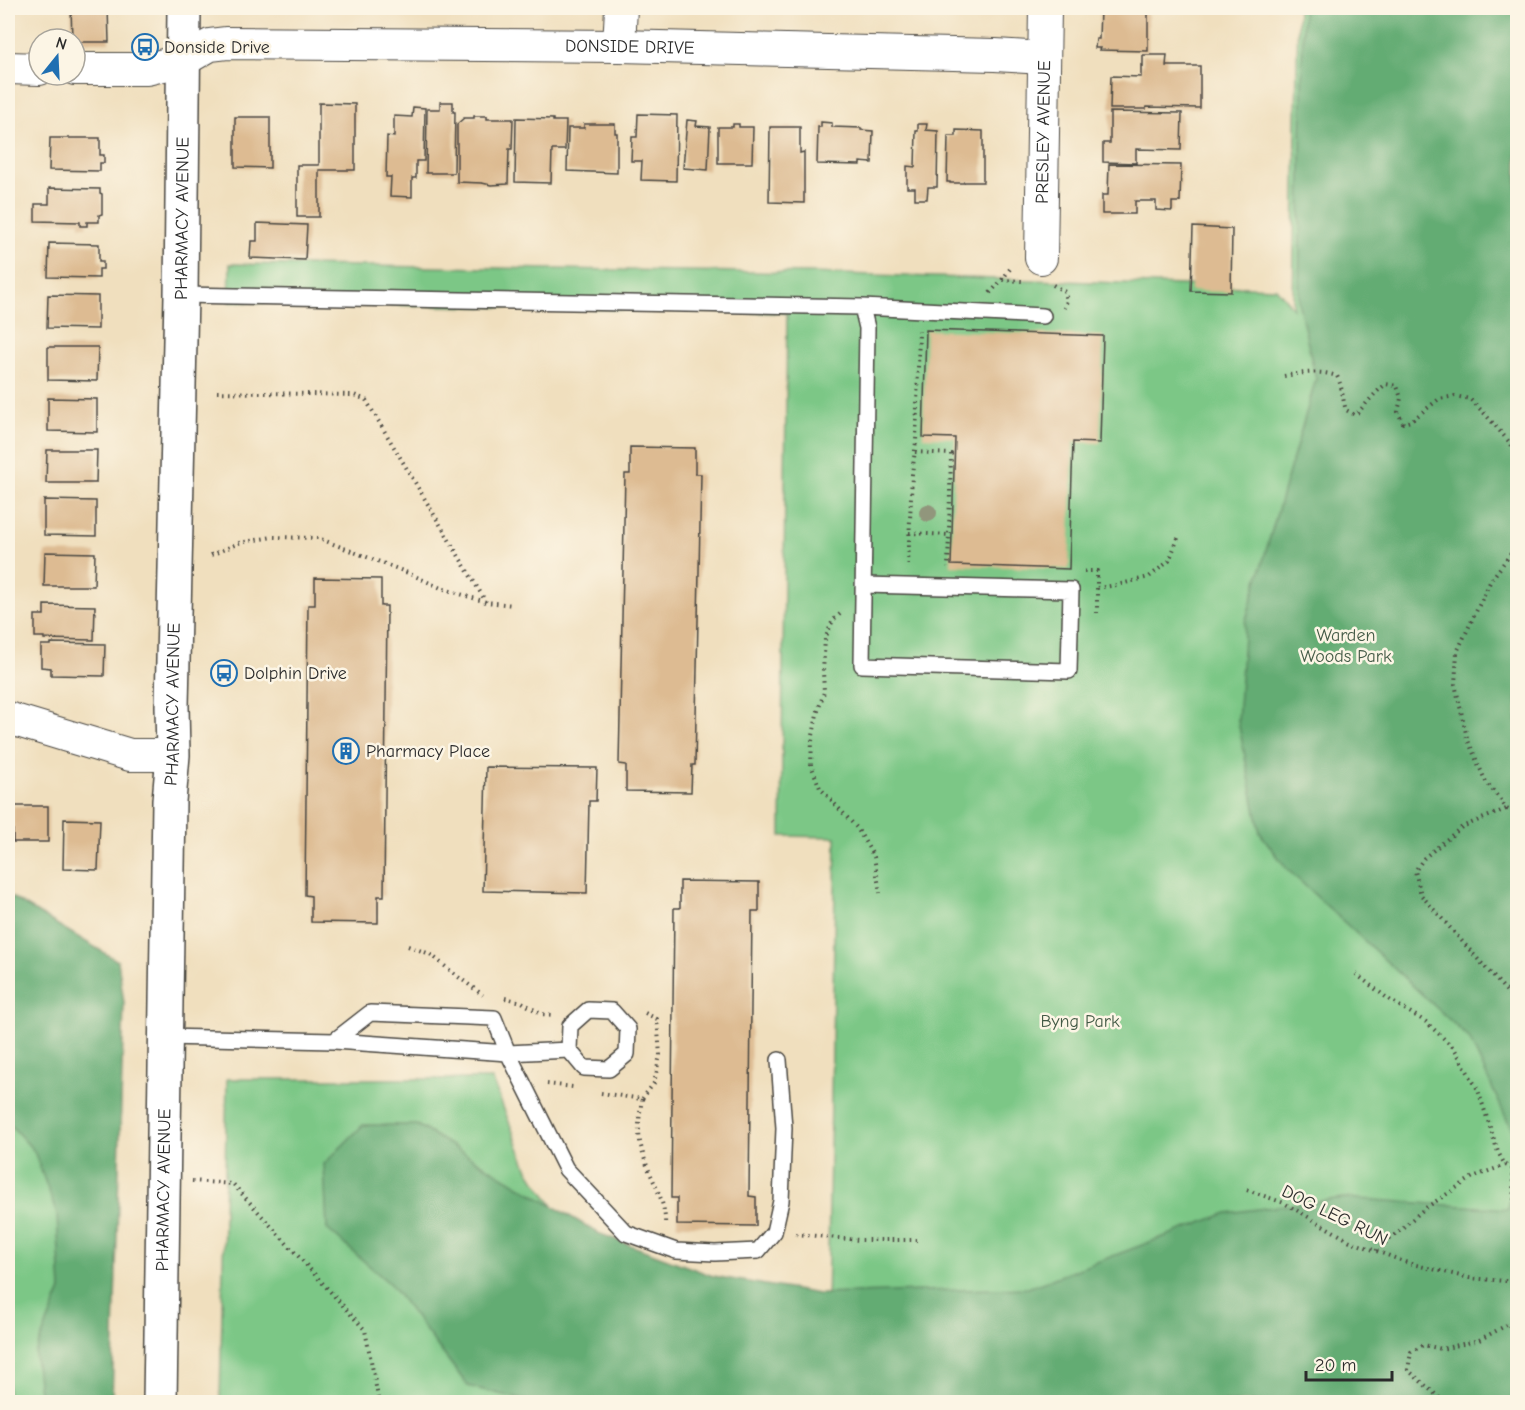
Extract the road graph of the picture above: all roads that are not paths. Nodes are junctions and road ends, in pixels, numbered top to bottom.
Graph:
1 (184, 8) edge
2 (621, 8) edge
3 (1045, 8) edge
4 (619, 46) junction
5 (1044, 58) junction
6 (184, 60) junction
7 (8, 69) edge
8 (27, 69) edge
9 (87, 69) edge
10 (1037, 274) road end
11 (181, 295) junction
12 (862, 308) junction
13 (1043, 316) road end
14 (864, 585) junction
15 (8, 718) edge
16 (173, 755) junction
17 (165, 1037) junction
18 (334, 1041) junction
19 (569, 1050) junction
20 (508, 1053) junction
21 (779, 1060) dead end
22 (160, 1402) edge

1 - 6 street, PHARMACY AVENUE
2 - 4 street
3 - 5 street, PRESLEY AVENUE
4 - 5 street, DONSIDE DRIVE
4 - 6 street, DONSIDE DRIVE
5 - 10 street, PRESLEY AVENUE
6 - 9 street, DONSIDE DRIVE
6 - 11 street, PHARMACY AVENUE
7 - 8 street
11 - 12 lane
11 - 16 street, PHARMACY AVENUE
12 - 13 lane
12 - 14 lane
14 - 14 lane
15 - 16 street
16 - 17 street, PHARMACY AVENUE
17 - 18 lane
17 - 22 street, PHARMACY AVENUE
18 - 20 lane
18 - 20 lane
19 - 19 lane
19 - 20 lane
20 - 21 lane

